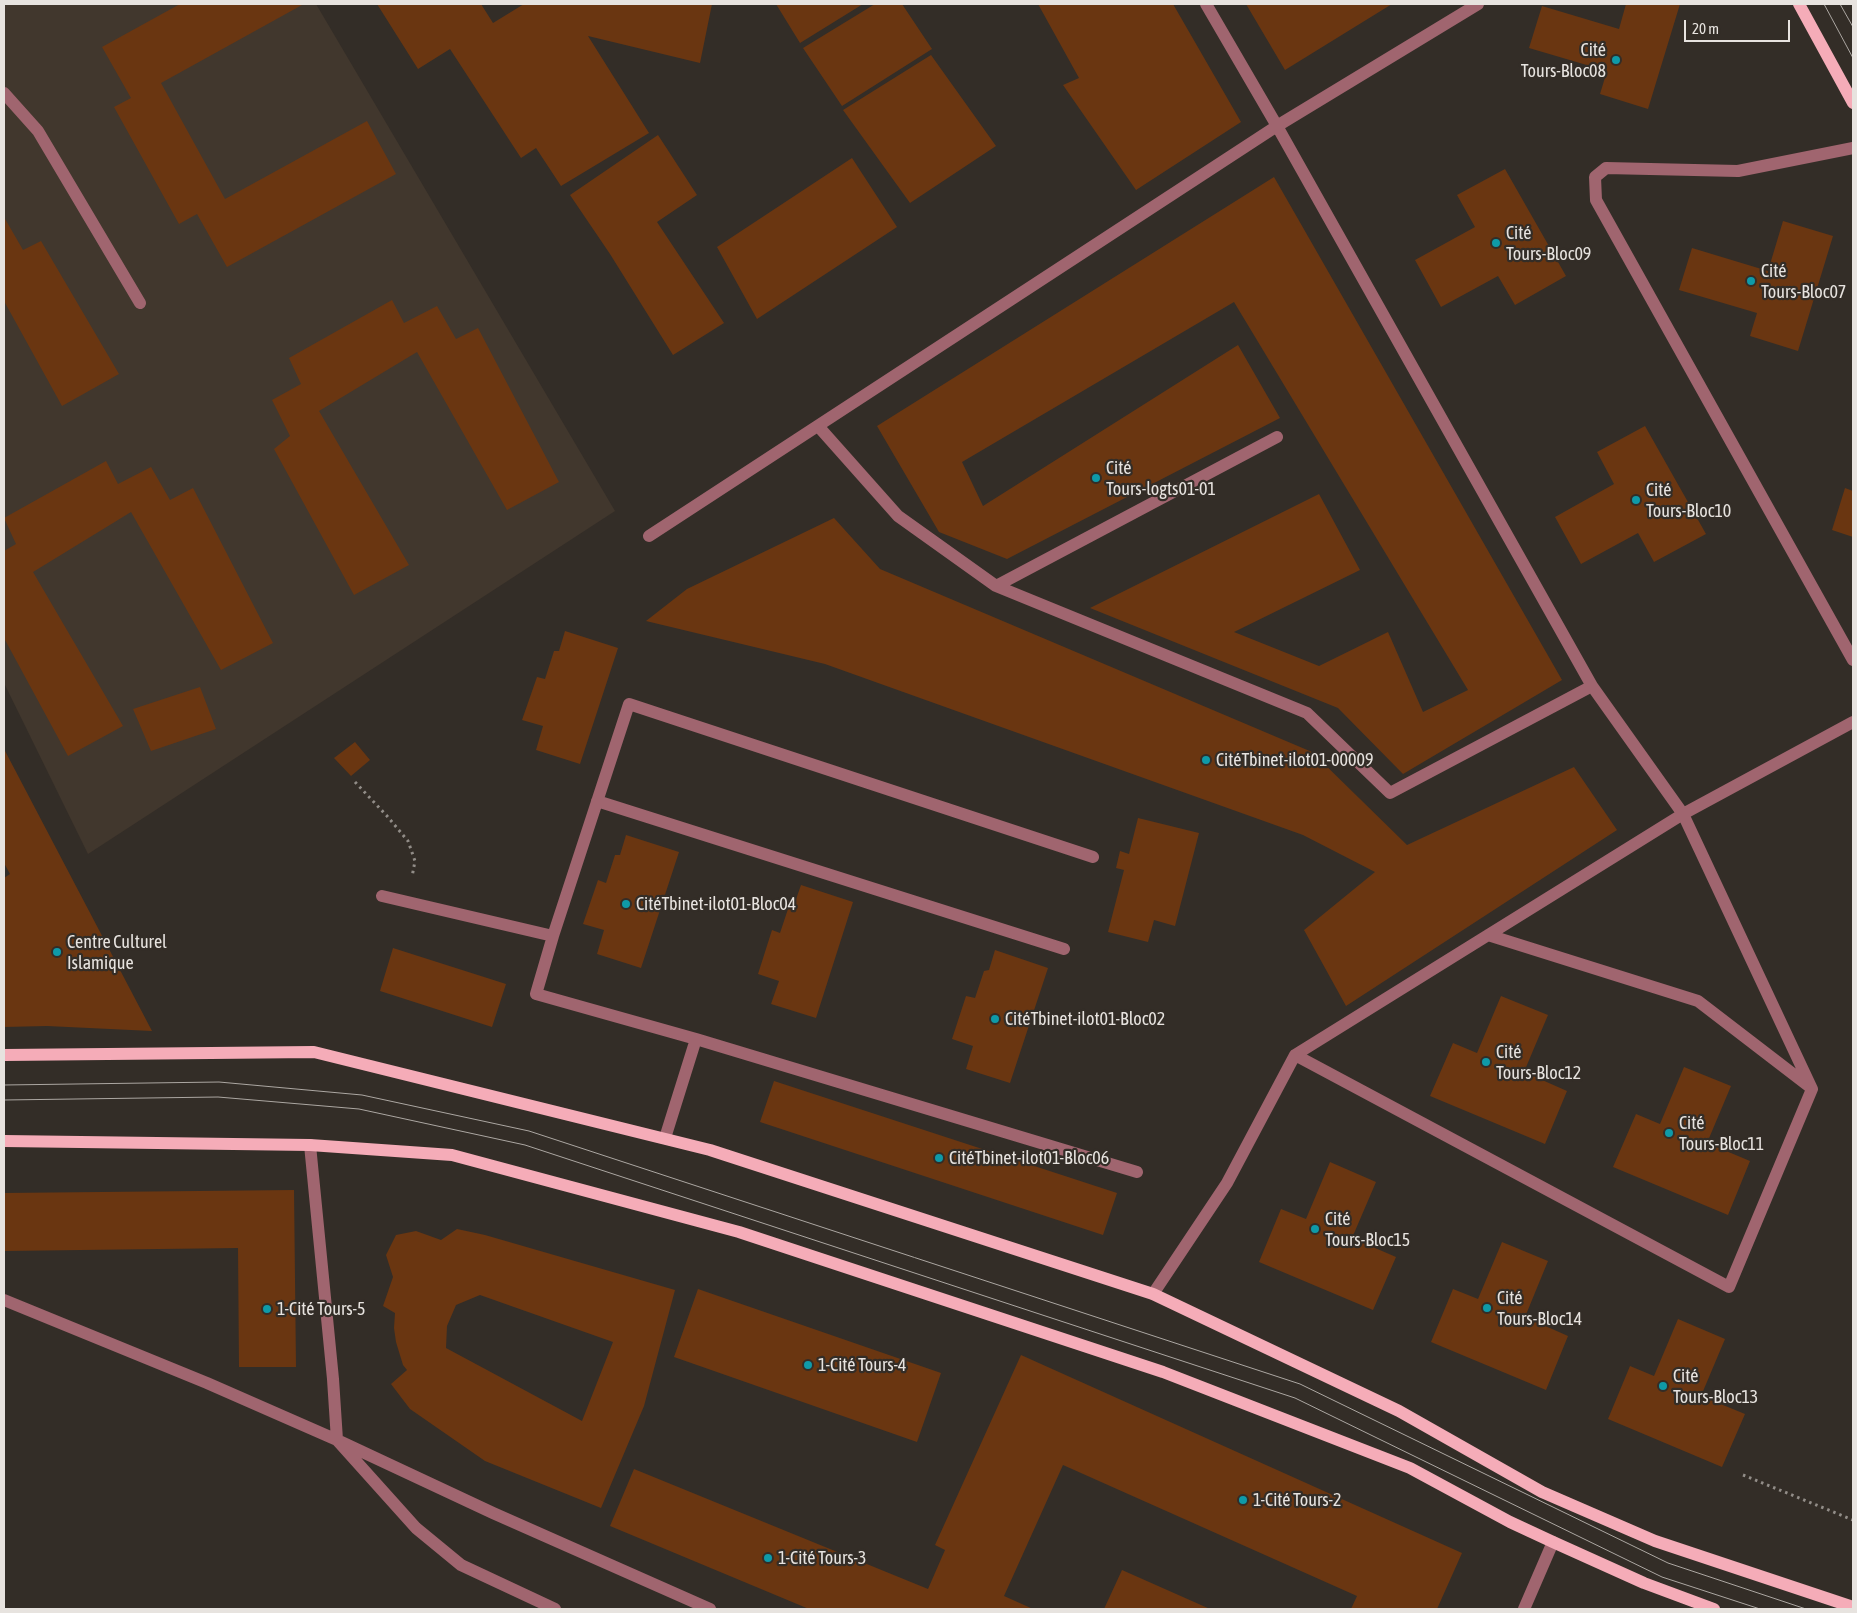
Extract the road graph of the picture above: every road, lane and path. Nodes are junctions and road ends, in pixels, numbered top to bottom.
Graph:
1 (1206, 4) edge
2 (1478, 4) edge
3 (1799, 4) edge
4 (4, 93) edge
5 (1853, 103) edge
6 (1277, 126) junction
7 (1853, 148) edge
8 (140, 303) dead end
9 (818, 426) junction
10 (1277, 438) dead end
11 (649, 536) dead end
12 (996, 586) junction
13 (1853, 660) edge
14 (1592, 686) junction
15 (1853, 722) edge
16 (355, 782) dead end
17 (597, 801) junction
18 (1683, 814) junction
19 (1093, 857) dead end
20 (382, 896) dead end
21 (408, 901) junction
22 (1488, 935) junction
23 (554, 936) junction
24 (1064, 949) dead end
25 (696, 1038) junction
26 (1295, 1055) junction
27 (4, 1056) edge
28 (1812, 1089) junction
29 (665, 1138) junction
30 (4, 1141) edge
31 (310, 1145) junction
32 (1136, 1172) dead end
33 (1153, 1294) junction
34 (4, 1300) edge
35 (337, 1440) junction
36 (1743, 1475) dead end
37 (1853, 1520) edge
38 (1553, 1542) junction
39 (1853, 1606) edge
40 (555, 1609) edge
41 (710, 1609) edge
42 (1524, 1609) edge
43 (1714, 1609) edge

1 - 6 street
2 - 6 street
3 - 5 main road
4 - 8 street
6 - 9 street
6 - 14 street
7 - 13 street
9 - 11 street
9 - 12 street
10 - 12 street
12 - 14 street
14 - 18 street
15 - 18 street
16 - 21 path
17 - 19 street
17 - 23 street
17 - 24 street
18 - 22 street
18 - 28 street
20 - 21 street
21 - 23 street
22 - 26 street
22 - 28 street
23 - 25 street
25 - 29 street
25 - 32 street
26 - 28 street
26 - 33 street
27 - 29 main road
29 - 33 main road
30 - 31 main road
31 - 35 street
31 - 38 main road
33 - 39 main road
34 - 35 street
35 - 40 street
35 - 41 street
36 - 37 path
38 - 42 street
38 - 43 main road

